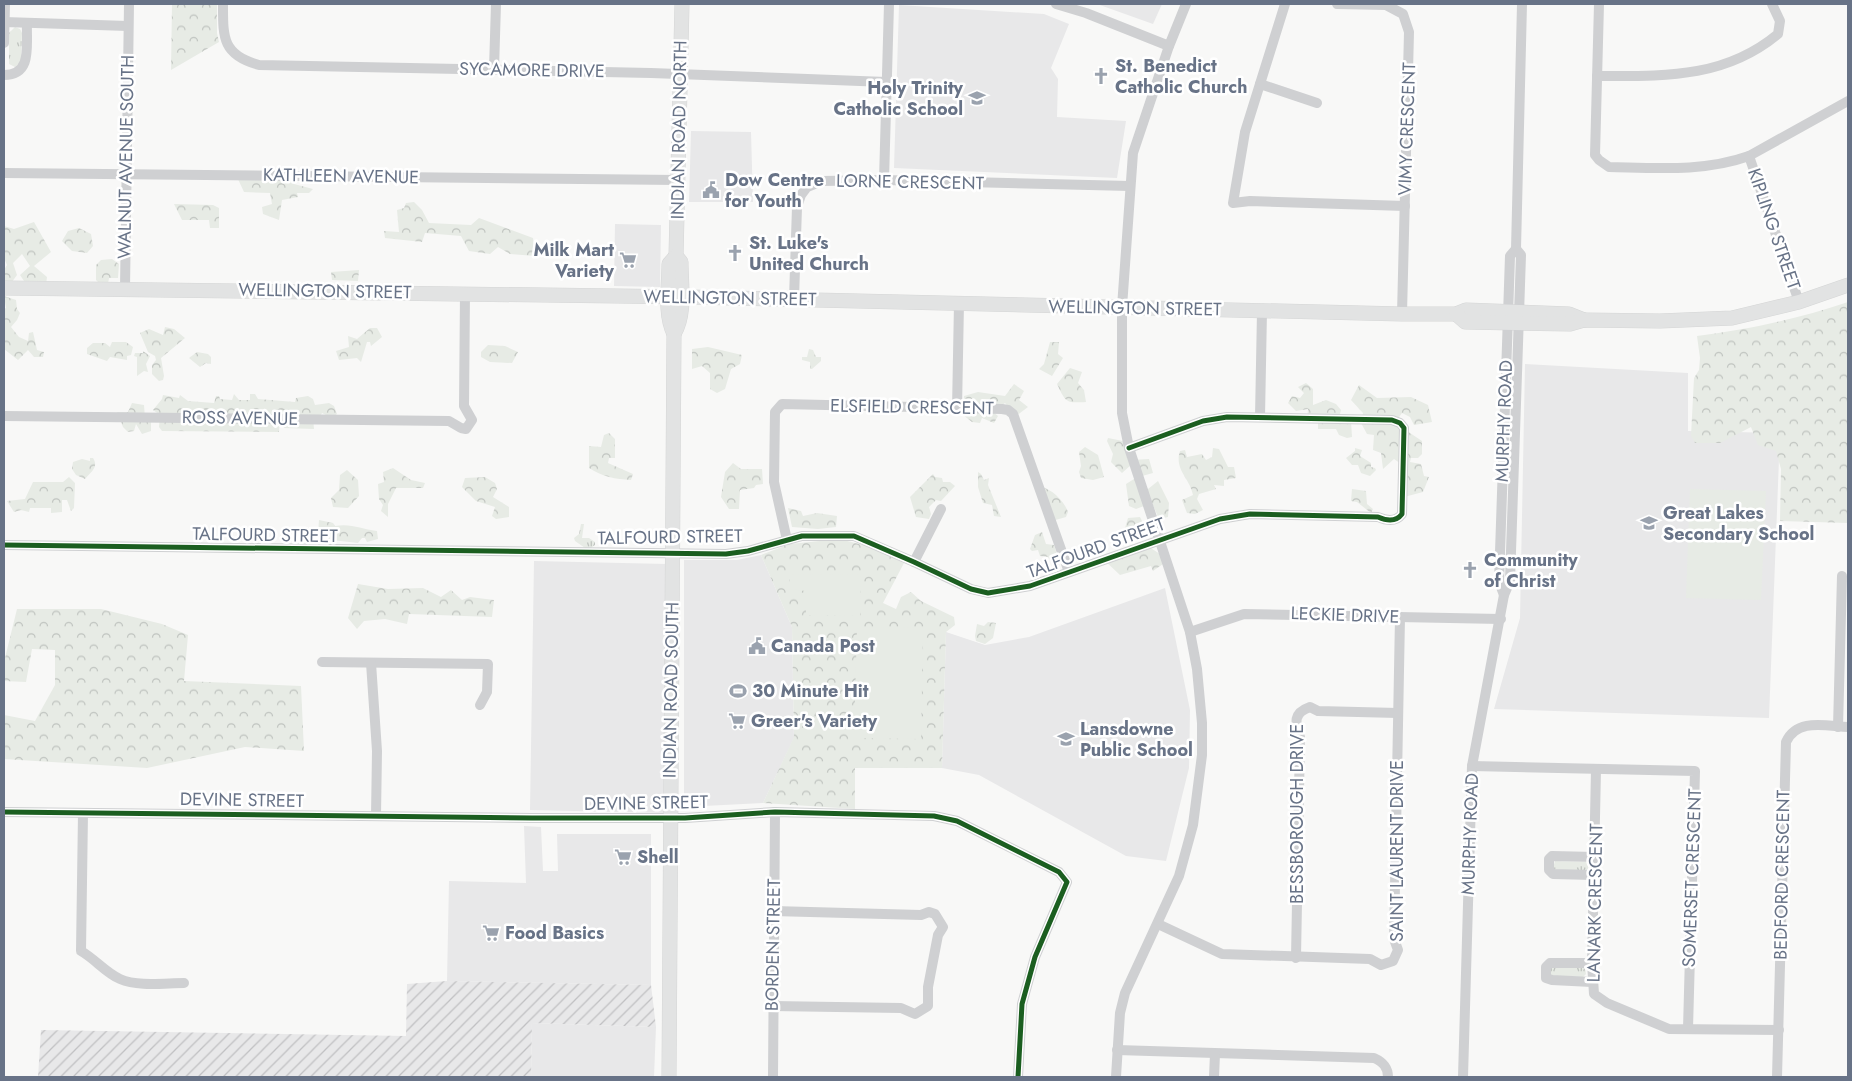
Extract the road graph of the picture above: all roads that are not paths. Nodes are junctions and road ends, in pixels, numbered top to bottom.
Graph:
1 (5, 4) edge
2 (129, 4) edge
3 (223, 4) edge
4 (496, 4) edge
5 (682, 4) edge
6 (889, 4) edge
7 (1056, 4) edge
8 (1186, 4) edge
9 (1285, 4) edge
10 (1337, 4) edge
11 (1522, 4) edge
12 (1599, 4) edge
13 (1772, 4) edge
14 (4, 22) edge
15 (27, 23) junction
16 (128, 26) junction
17 (4, 44) edge
18 (1169, 46) junction
19 (494, 69) junction
20 (4, 75) edge
21 (680, 75) junction
22 (1597, 76) junction
23 (886, 82) junction
24 (1260, 84) junction
25 (1848, 101) edge
26 (1318, 103) dead end
27 (1749, 156) junction
28 (4, 173) edge
29 (126, 174) junction
30 (678, 180) junction
31 (884, 180) junction
32 (1130, 186) junction
33 (1404, 206) junction
34 (1848, 286) edge
35 (4, 288) edge
36 (124, 288) junction
37 (465, 293) junction
38 (675, 297) junction
39 (794, 299) junction
40 (1799, 302) junction
41 (959, 304) junction
42 (1122, 307) junction
43 (1262, 311) junction
44 (1402, 314) junction
45 (1514, 318) junction
46 (957, 409) junction
47 (4, 416) edge
48 (1260, 417) junction
49 (1129, 448) junction
50 (941, 509) dead end
51 (787, 540) junction
52 (1160, 540) junction
53 (4, 545) edge
54 (672, 554) junction
55 (914, 562) junction
56 (1069, 572) junction
57 (1842, 576) dead end
58 (1400, 617) junction
59 (1502, 619) junction
60 (1190, 632) junction
61 (322, 662) dead end
62 (371, 663) junction
63 (480, 705) dead end
64 (1398, 713) junction
65 (1843, 727) edge
66 (1472, 766) junction
67 (1596, 769) junction
68 (4, 812) edge
69 (83, 812) junction
70 (775, 812) junction
71 (376, 816) junction
72 (670, 818) junction
73 (1595, 857) junction
74 (1594, 875) junction
75 (773, 911) junction
76 (1158, 924) junction
77 (1296, 958) junction
78 (1592, 963) junction
79 (1592, 982) junction
80 (184, 983) dead end
81 (772, 1006) junction
82 (1688, 1029) junction
83 (1779, 1030) junction
84 (1117, 1050) junction
85 (1215, 1054) junction
86 (669, 1077) edge
87 (772, 1077) edge
88 (1018, 1077) edge
89 (1116, 1077) edge
90 (1214, 1077) edge
91 (1388, 1077) edge
92 (1463, 1077) edge
93 (1777, 1077) edge

1 - 14 street
2 - 16 street, WALNUT AVENUE SOUTH
3 - 19 street, SYCAMORE DRIVE
4 - 19 street
5 - 21 main road, INDIAN ROAD NORTH
6 - 23 street
7 - 18 street
8 - 18 street
9 - 24 street
10 - 33 street, VIMY CRESCENT
11 - 45 street, MURPHY ROAD
12 - 22 street
13 - 22 street
14 - 15 street
14 - 17 street
15 - 16 street
15 - 20 street
16 - 29 street, WALNUT AVENUE SOUTH
18 - 32 street
19 - 21 street, SYCAMORE DRIVE
21 - 23 street, SYCAMORE DRIVE
21 - 30 main road, INDIAN ROAD NORTH
22 - 27 street
23 - 31 street
24 - 26 street
24 - 33 street
25 - 27 street
27 - 40 street, KIPLING STREET
28 - 29 street, KATHLEEN AVENUE
29 - 30 street, KATHLEEN AVENUE
29 - 36 street, WALNUT AVENUE SOUTH
30 - 38 main road, INDIAN ROAD NORTH
31 - 32 street, LORNE CRESCENT
31 - 39 street, LORNE CRESCENT
32 - 42 street
33 - 44 street, VIMY CRESCENT
34 - 40 main road, WELLINGTON STREET
35 - 36 main road, WELLINGTON STREET
36 - 37 main road, WELLINGTON STREET
37 - 38 main road, WELLINGTON STREET
37 - 47 street, ROSS AVENUE
38 - 39 main road, WELLINGTON STREET
38 - 54 main road, INDIAN ROAD SOUTH
39 - 41 main road, WELLINGTON STREET
40 - 45 main road, WELLINGTON STREET
41 - 42 main road, WELLINGTON STREET
41 - 46 street
42 - 43 main road, WELLINGTON STREET
42 - 49 street
43 - 44 main road, WELLINGTON STREET
43 - 48 street
44 - 45 main road, WELLINGTON STREET
45 - 59 street, MURPHY ROAD
46 - 51 street, ELSFIELD CRESCENT
46 - 56 street, ELSFIELD CRESCENT
48 - 49 street
48 - 52 street, TALFOURD STREET
49 - 52 street
50 - 55 street
51 - 54 street, TALFOURD STREET
51 - 55 street, TALFOURD STREET
52 - 56 street, TALFOURD STREET
52 - 60 street
53 - 54 street, TALFOURD STREET
54 - 72 main road, INDIAN ROAD SOUTH
55 - 56 street, TALFOURD STREET
57 - 65 street
58 - 59 street, LECKIE DRIVE
58 - 60 street, LECKIE DRIVE
58 - 64 street, SAINT LAURENT DRIVE
59 - 66 street, MURPHY ROAD
60 - 76 street
61 - 62 street
62 - 63 street
62 - 71 street
64 - 77 street, SAINT LAURENT DRIVE
64 - 77 street, BESSBOROUGH DRIVE
65 - 83 street, BEDFORD CRESCENT
66 - 67 street, SOMERSET CRESCENT
66 - 92 street, MURPHY ROAD
67 - 73 street, LANARK CRESCENT
67 - 82 street, SOMERSET CRESCENT
68 - 69 street, DEVINE STREET
69 - 71 street, DEVINE STREET
69 - 80 street
70 - 72 street, DEVINE STREET
70 - 75 street, BORDEN STREET
70 - 88 street, DEVINE STREET
71 - 72 street, DEVINE STREET
72 - 86 main road, INDIAN ROAD SOUTH
73 - 74 street, LANARK CRESCENT
73 - 74 street
74 - 78 street, LANARK CRESCENT
75 - 81 street, BORDEN STREET
75 - 81 street
76 - 77 street, SAINT LAURENT DRIVE
76 - 84 street
78 - 79 street, LANARK CRESCENT
78 - 79 street
79 - 82 street, LANARK CRESCENT
81 - 87 street, BORDEN STREET
82 - 83 street, LANARK CRESCENT
83 - 93 street, BEDFORD CRESCENT
84 - 85 street
84 - 89 street
85 - 90 street
85 - 91 street

